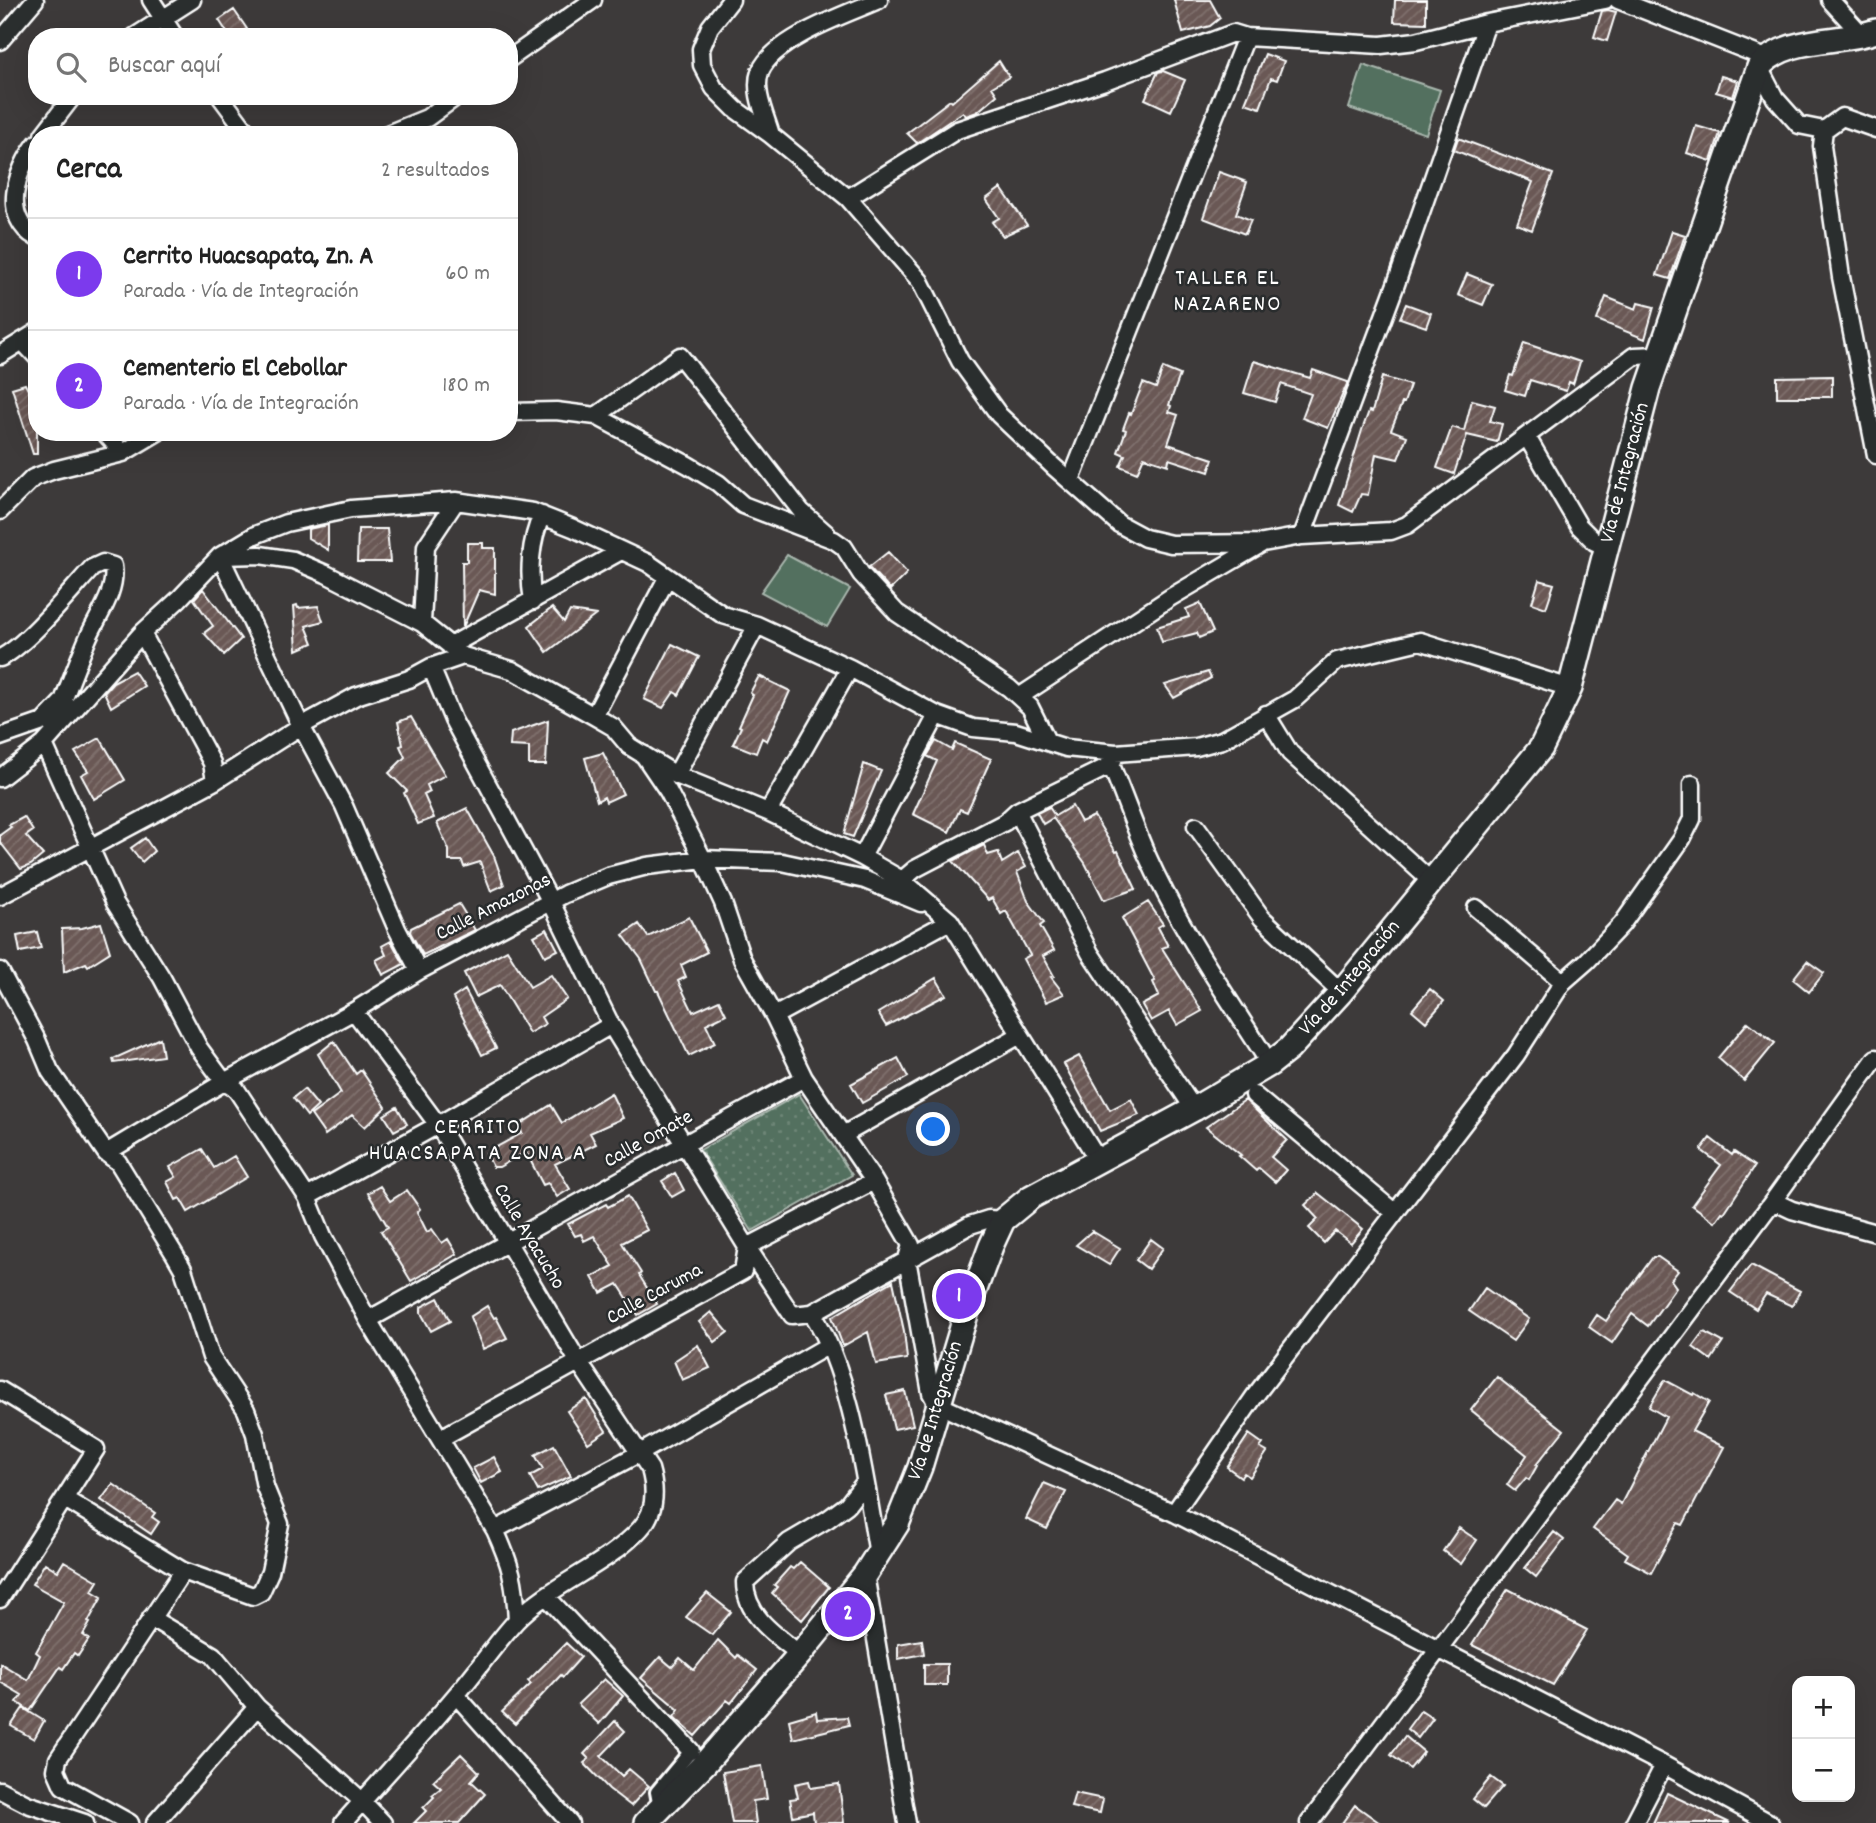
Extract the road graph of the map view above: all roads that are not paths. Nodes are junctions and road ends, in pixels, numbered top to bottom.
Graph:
1 (35, 0) edge
2 (151, 0) edge
3 (192, 0) edge
4 (593, 0) edge
5 (731, 0) edge
6 (879, 0) edge
7 (1605, 0) edge
8 (1618, 0) edge
9 (1830, 0) edge
10 (162, 20) junction
11 (1487, 23) junction
12 (149, 28) edge
13 (168, 28) edge
14 (1869, 33) edge
15 (1246, 37) junction
16 (0, 41) edge
17 (518, 53) edge
18 (1762, 63) junction
19 (66, 105) edge
20 (227, 105) edge
21 (445, 105) edge
22 (50, 126) edge
23 (242, 126) edge
24 (407, 126) edge
25 (1876, 129) edge
26 (1824, 130) junction
27 (771, 135) junction
28 (28, 155) edge
29 (848, 198) junction
30 (28, 234) edge
31 (28, 337) edge
32 (22, 341) junction
33 (28, 347) edge
34 (0, 355) edge
35 (1659, 355) junction
36 (518, 412) edge
37 (596, 416) junction
38 (1527, 437) junction
39 (112, 441) edge
40 (143, 441) edge
41 (123, 453) junction
42 (1876, 455) edge
43 (1070, 480) junction
44 (456, 501) junction
45 (0, 511) edge
46 (542, 515) junction
47 (1302, 536) junction
48 (834, 540) junction
49 (1263, 542) junction
50 (1609, 547) junction
51 (621, 551) junction
52 (220, 556) junction
53 (667, 578) junction
54 (533, 601) junction
55 (422, 624) junction
56 (757, 625) junction
57 (142, 633) junction
58 (456, 651) junction
59 (0, 658) edge
60 (431, 667) junction
61 (850, 668) junction
62 (1570, 688) junction
63 (1019, 697) junction
64 (67, 707) junction
65 (1266, 714) junction
66 (937, 715) junction
67 (594, 716) junction
68 (301, 726) junction
69 (0, 737) edge
70 (1047, 741) junction
71 (44, 744) junction
72 (643, 754) junction
73 (1114, 759) junction
74 (676, 775) junction
75 (0, 778) edge
76 (215, 781) junction
77 (1692, 784) dead end
78 (1017, 811) junction
79 (768, 812) junction
80 (1196, 826) dead end
81 (89, 846) junction
82 (862, 857) junction
83 (703, 859) junction
84 (902, 880) junction
85 (1431, 881) junction
86 (0, 895) edge
87 (551, 902) junction
88 (1476, 908) dead end
89 (945, 916) junction
90 (0, 971) edge
91 (419, 971) junction
92 (1563, 982) junction
93 (1341, 992) junction
94 (354, 1011) junction
95 (774, 1016) junction
96 (611, 1025) junction
97 (1020, 1035) junction
98 (1876, 1058) edge
99 (1270, 1064) junction
100 (804, 1079) junction
101 (224, 1082) junction
102 (1254, 1095) dead end
103 (1195, 1109) junction
104 (438, 1125) junction
105 (843, 1135) junction
106 (684, 1144) junction
107 (106, 1153) junction
108 (1098, 1160) junction
109 (874, 1181) junction
110 (306, 1197) junction
111 (1773, 1201) junction
112 (1394, 1212) junction
113 (1003, 1220) junction
114 (1876, 1233) edge
115 (506, 1242) junction
116 (747, 1247) junction
117 (907, 1259) junction
118 (812, 1313) junction
119 (368, 1320) junction
120 (829, 1345) junction
121 (578, 1361) junction
122 (0, 1390) edge
123 (937, 1404) junction
124 (441, 1438) junction
125 (640, 1453) junction
126 (865, 1482) junction
127 (65, 1499) junction
128 (1174, 1513) junction
129 (495, 1530) junction
130 (878, 1554) junction
131 (183, 1570) junction
132 (864, 1574) junction
133 (546, 1596) junction
134 (0, 1599) edge
135 (151, 1618) junction
136 (517, 1620) junction
137 (1440, 1649) junction
138 (800, 1654) junction
139 (456, 1695) junction
140 (257, 1707) junction
141 (691, 1751) joint
142 (1664, 1765) junction
143 (0, 1790) edge
144 (362, 1801) junction
145 (651, 1818) edge
146 (85, 1823) edge
147 (130, 1823) edge
148 (155, 1823) edge
149 (343, 1823) edge
150 (383, 1823) edge
151 (570, 1823) edge
152 (907, 1823) edge
153 (1309, 1823) edge
154 (1634, 1823) edge
155 (1770, 1823) edge

1 - 16 street
2 - 10 street
3 - 10 street
4 - 17 street
5 - 27 street
6 - 27 street
7 - 11 street
8 - 18 street
9 - 14 street
10 - 12 street
10 - 13 street
11 - 15 street
11 - 47 street
14 - 18 main road
15 - 29 street
15 - 43 street
18 - 26 street
18 - 35 main road, Vía de Integración
19 - 22 street
20 - 23 street
21 - 24 street
25 - 26 street
26 - 42 street
27 - 29 street
28 - 30 street
29 - 43 street
31 - 32 street
32 - 33 street
32 - 34 street
35 - 38 street
35 - 50 main road, Vía de Integración
36 - 37 street
37 - 48 street
37 - 48 street
38 - 47 street
38 - 50 street
39 - 41 street
40 - 41 street
41 - 45 street
43 - 49 street
44 - 46 street
44 - 52 street
44 - 55 street
46 - 51 street
46 - 54 street
47 - 49 street
48 - 63 street
49 - 63 street
50 - 62 main road, Vía de Integración
51 - 53 street
51 - 54 street
52 - 55 street
52 - 57 street
52 - 68 street
53 - 56 street
53 - 67 street
54 - 58 street
55 - 58 street
56 - 61 street
56 - 74 street
57 - 64 street
57 - 76 street
58 - 60 street
58 - 67 street
59 - 64 street
60 - 68 street
60 - 87 street
61 - 66 street
61 - 79 street
62 - 65 street
62 - 85 main road, Vía de Integración
63 - 70 street
64 - 69 street
64 - 71 street
65 - 73 street
65 - 85 street
66 - 70 street
66 - 82 street
67 - 72 street
68 - 76 street
68 - 91 street
70 - 73 street
71 - 75 street
71 - 81 street
72 - 74 street
72 - 83 street
73 - 78 street
73 - 99 street
74 - 79 street
76 - 81 street
77 - 92 street
78 - 84 street
78 - 103 street
79 - 82 street
80 - 93 street
81 - 86 street
81 - 101 street
82 - 84 street
83 - 87 street, Calle Amazonas
83 - 89 street, Calle Amazonas
83 - 95 street
84 - 89 street
85 - 93 main road, Vía de Integración
87 - 91 street, Calle Amazonas
87 - 96 street
88 - 92 street
89 - 95 street
89 - 97 street
90 - 107 street
91 - 94 street, Calle Amazonas
92 - 112 street
93 - 99 main road, Vía de Integración
94 - 101 street, Calle Amazonas
94 - 104 street, Calle Ayacucho
95 - 100 street
96 - 104 street
96 - 106 street
97 - 105 street
97 - 108 street
98 - 111 street
99 - 103 main road, Vía de Integración
100 - 105 street
100 - 106 street, Calle Omate
101 - 107 street, Calle Amazonas
101 - 110 street
102 - 112 street
103 - 108 main road, Vía de Integración
104 - 110 street
104 - 115 street, Calle Ayacucho
105 - 109 street
106 - 115 street, Calle Omate
106 - 116 street
107 - 131 street
108 - 113 main road, Vía de Integración
109 - 116 street
109 - 117 street
110 - 119 street
111 - 114 street
111 - 137 street
112 - 128 street
113 - 117 street
113 - 123 main road, Vía de Integración
115 - 119 street, Calle Omate
115 - 121 street, Calle Ayacucho
116 - 118 street
116 - 121 street, Calle Caruma
117 - 118 street
117 - 123 street
118 - 120 street
119 - 124 street
120 - 125 street
120 - 126 street
121 - 124 street, Calle Caruma
121 - 125 street, Calle Ayacucho
122 - 127 street
123 - 128 street
123 - 130 main road, Vía de Integración
124 - 129 street
125 - 129 street
125 - 133 street, Calle Ayacucho
126 - 130 street
126 - 138 street
127 - 131 street
127 - 134 street
128 - 137 street
129 - 136 street
130 - 132 main road, Vía de Integración
131 - 135 street
132 - 138 main road, Vía de Integración
132 - 152 street
133 - 136 street, Calle Ayacucho
133 - 141 street
135 - 140 street
135 - 147 street
136 - 139 street, Calle Ayacucho
137 - 142 street
137 - 153 street
138 - 145 main road, Vía de Integración
139 - 144 street, Calle Ayacucho
139 - 151 street
140 - 144 street
140 - 148 street
141 - 145 street
142 - 154 street
142 - 155 street
143 - 146 street
144 - 149 street, Calle Ayacucho
144 - 150 street

